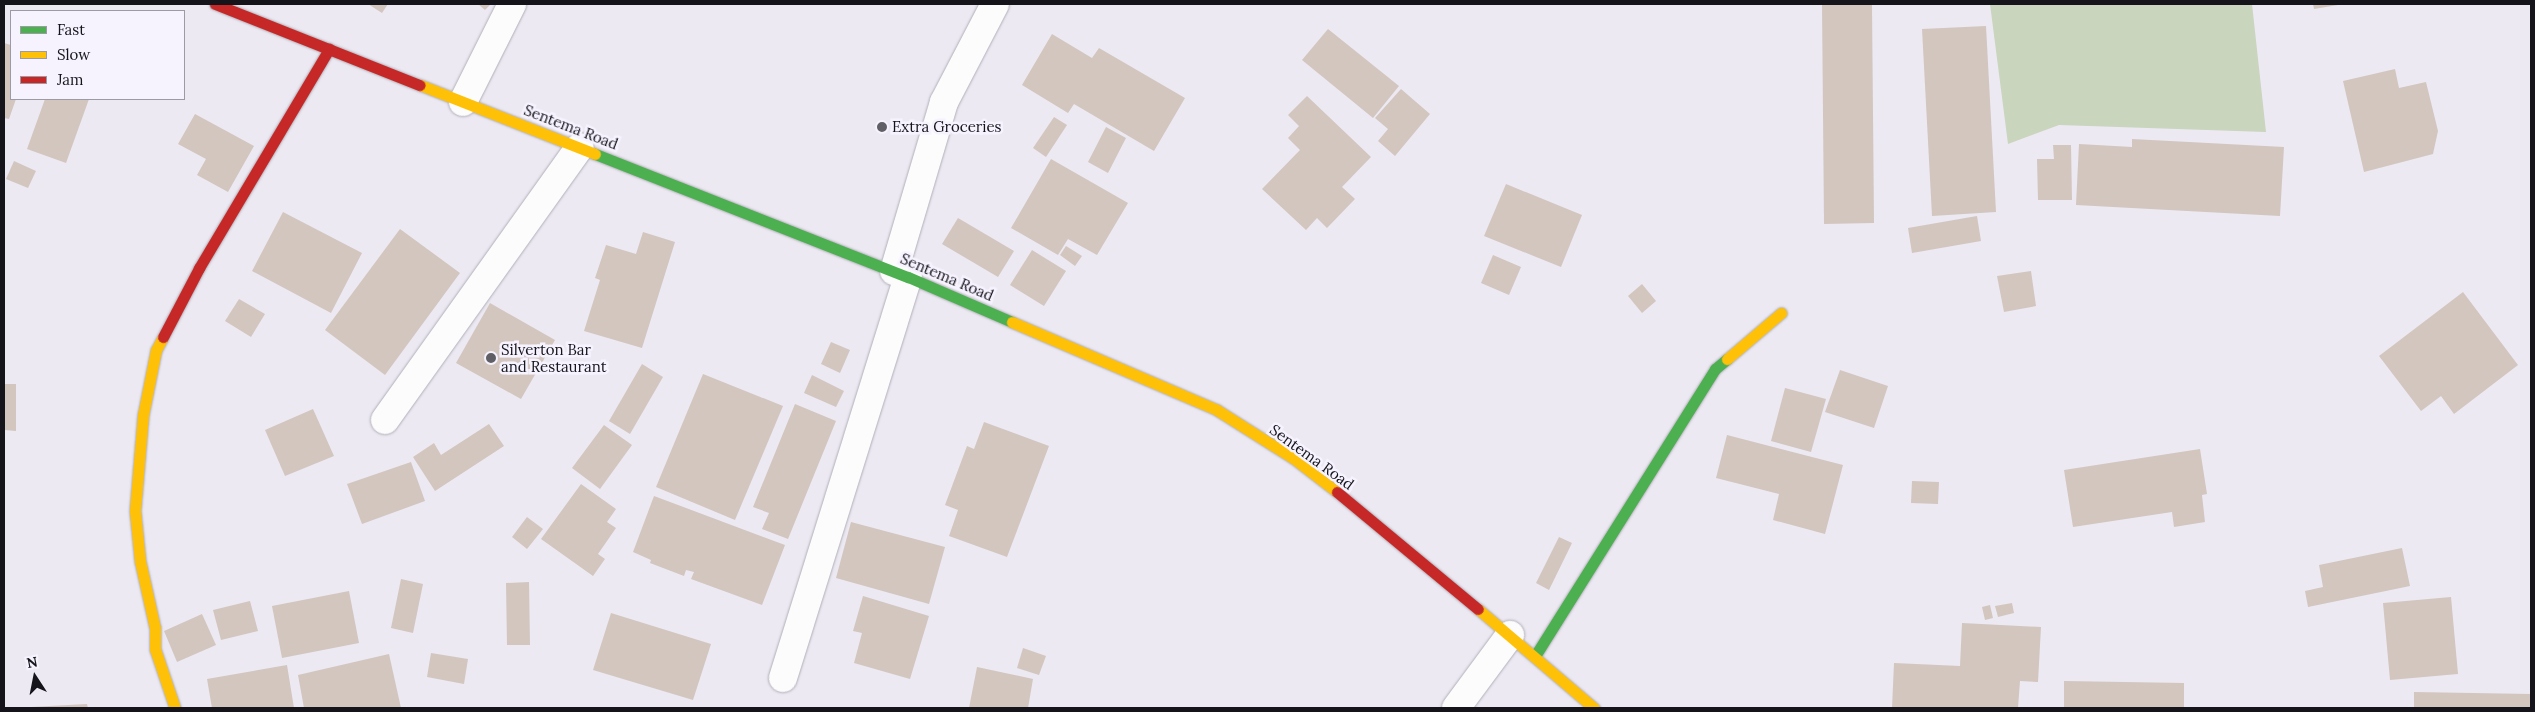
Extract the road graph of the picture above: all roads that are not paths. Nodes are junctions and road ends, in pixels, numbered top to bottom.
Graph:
1 (215, 4) edge
2 (512, 4) edge
3 (996, 4) edge
4 (329, 49) junction
5 (463, 102) junction
6 (580, 147) junction
7 (901, 274) junction
8 (1781, 313) dead end
9 (385, 420) dead end
10 (1510, 635) junction
11 (1534, 656) junction
12 (784, 678) dead end
13 (175, 708) edge
14 (1456, 708) edge
15 (1594, 708) edge

1 - 4 main road, Sentema Road
2 - 5 street
3 - 7 street
4 - 5 main road, Sentema Road
4 - 13 main road
5 - 6 main road, Sentema Road
6 - 7 main road, Sentema Road
6 - 9 street
7 - 10 main road, Sentema Road
7 - 12 street
8 - 11 main road
10 - 11 main road, Sentema Road
10 - 14 street
11 - 15 main road, Sentema Road

